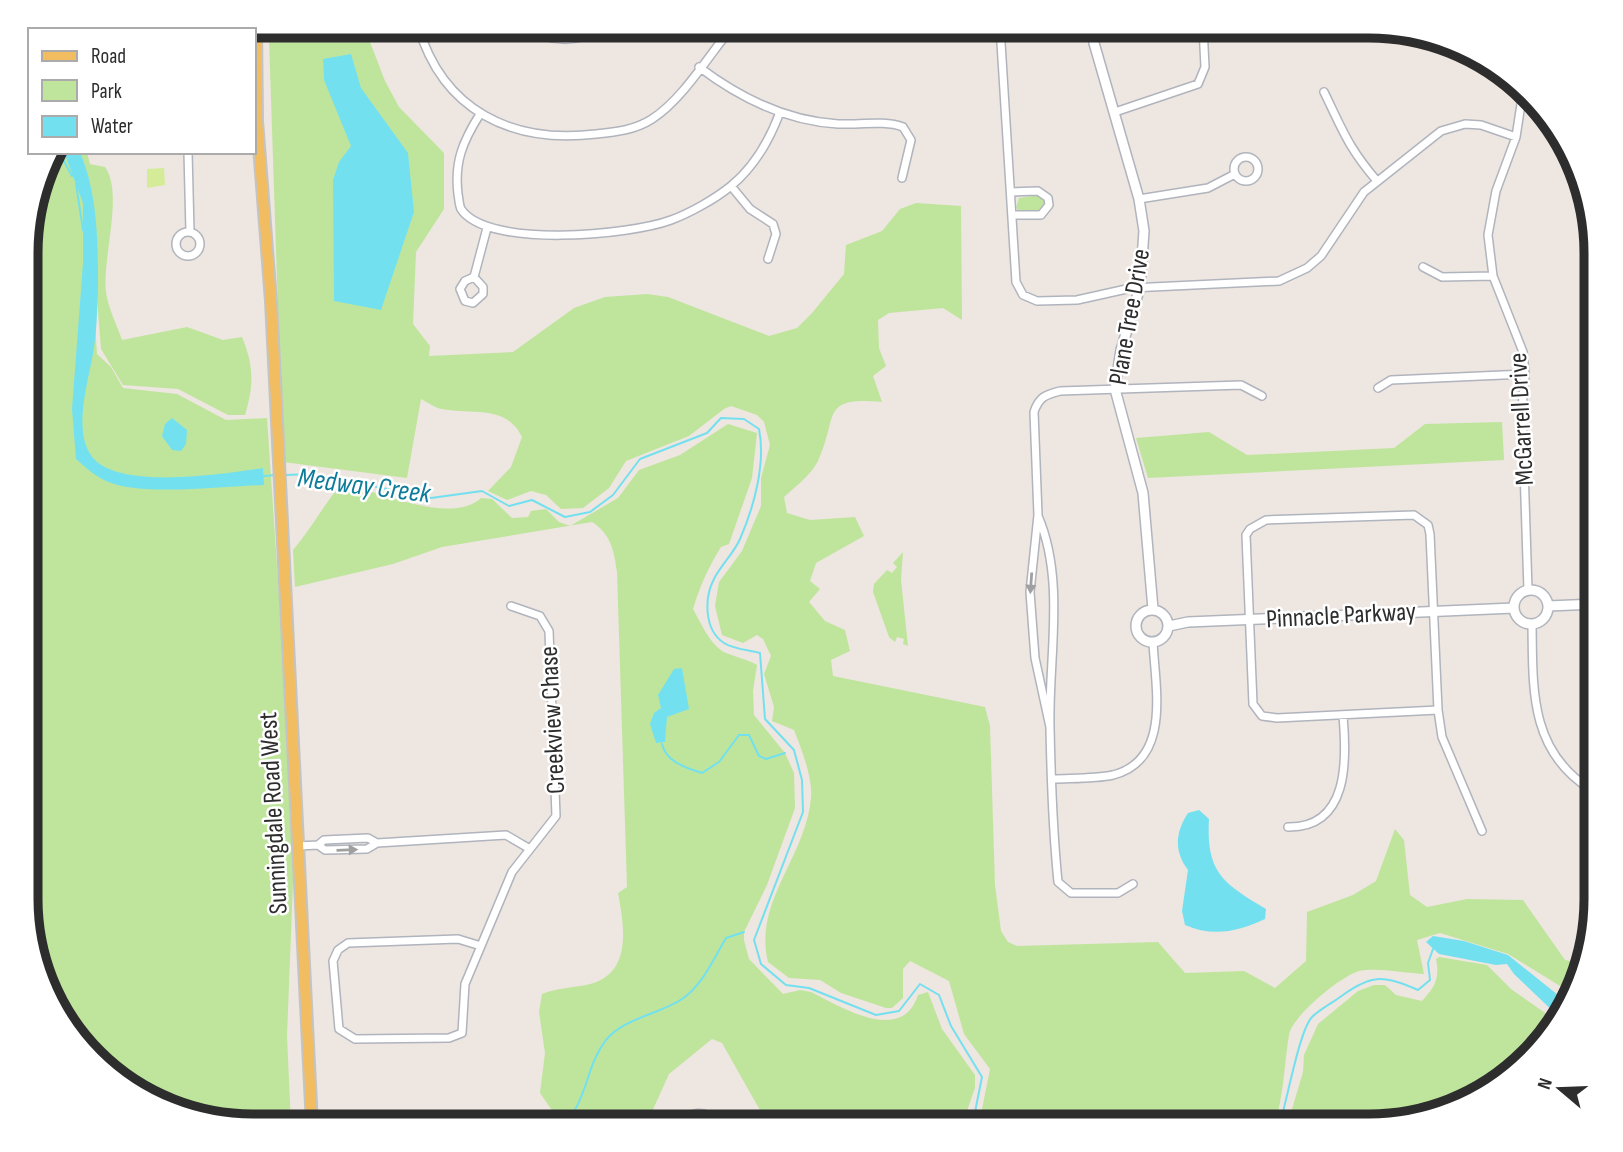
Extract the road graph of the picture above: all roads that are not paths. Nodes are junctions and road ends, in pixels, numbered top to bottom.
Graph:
1 (257, 38) edge
2 (423, 38) edge
3 (551, 38) edge
4 (581, 38) edge
5 (723, 38) edge
6 (1001, 39) edge
7 (1094, 39) edge
8 (1204, 39) edge
9 (257, 64) junction
10 (699, 67) junction
11 (1324, 92) dead end
12 (1522, 101) edge
13 (780, 112) junction
14 (1115, 112) junction
15 (480, 114) junction
16 (256, 121) edge
17 (1516, 137) junction
18 (188, 154) edge
19 (263, 168) junction
20 (1235, 174) dead end
21 (902, 178) dead end
22 (1377, 181) junction
23 (731, 186) junction
24 (1011, 192) junction
25 (1139, 199) junction
26 (1013, 215) junction
27 (487, 228) junction
28 (190, 232) dead end
29 (768, 258) dead end
30 (1423, 267) dead end
31 (1493, 276) junction
32 (474, 277) dead end
33 (1140, 287) junction
34 (1525, 373) junction
35 (1378, 388) dead end
36 (1115, 389) junction
37 (1262, 396) dead end
38 (1038, 515) junction
39 (1528, 590) junction
40 (1584, 604) edge
41 (511, 606) dead end
42 (1548, 606) junction
43 (1514, 608) junction
44 (1153, 609) junction
45 (1434, 611) junction
46 (1250, 622) junction
47 (1532, 624) junction
48 (1169, 626) junction
49 (1153, 642) junction
50 (1438, 710) junction
51 (1343, 716) junction
52 (1049, 727) junction
53 (1053, 779) junction
54 (1584, 783) edge
55 (1288, 827) dead end
56 (1482, 831) dead end
57 (298, 846) junction
58 (530, 849) junction
59 (1133, 884) dead end
60 (481, 946) junction
61 (311, 1113) edge

1 - 9 main road
2 - 15 street
3 - 4 street
5 - 10 street
6 - 24 street
7 - 14 street, Plane Tree Drive
8 - 14 street
9 - 16 main road
9 - 19 main road
10 - 13 street
10 - 15 street
11 - 22 street
12 - 17 street, McGarrell Drive
13 - 21 street
13 - 23 street
14 - 25 street, Plane Tree Drive
15 - 27 street
16 - 19 main road
17 - 22 street
17 - 31 street, McGarrell Drive
18 - 28 street
19 - 57 main road, Sunningdale Road West
20 - 25 street
22 - 33 street
23 - 27 street
23 - 29 street
24 - 26 street
24 - 26 street
25 - 33 street, Plane Tree Drive
26 - 33 street
27 - 32 street
30 - 31 street
31 - 34 street, McGarrell Drive
33 - 36 street, Plane Tree Drive
34 - 35 street
34 - 39 street, McGarrell Drive
36 - 37 street
36 - 38 street
36 - 44 street, Plane Tree Drive
38 - 52 street
38 -> 52 street
39 - 42 street
39 - 43 street
40 - 42 street
41 - 58 street, Creekview Chase
42 - 47 street
43 - 45 street, Pinnacle Parkway
43 - 47 street
44 - 48 street
44 - 49 street
45 - 46 street, Pinnacle Parkway
45 - 46 street
45 - 50 street
46 - 48 street, Pinnacle Parkway
46 - 51 street
47 - 54 street
48 - 49 street
49 - 53 street
50 - 51 street
50 - 56 street
51 - 55 street
52 - 53 street
53 - 59 street
57 - 58 street
57 - 61 main road, Sunningdale Road West
58 - 60 street, Creekview Chase
60 - 60 street, Creekview Chase

